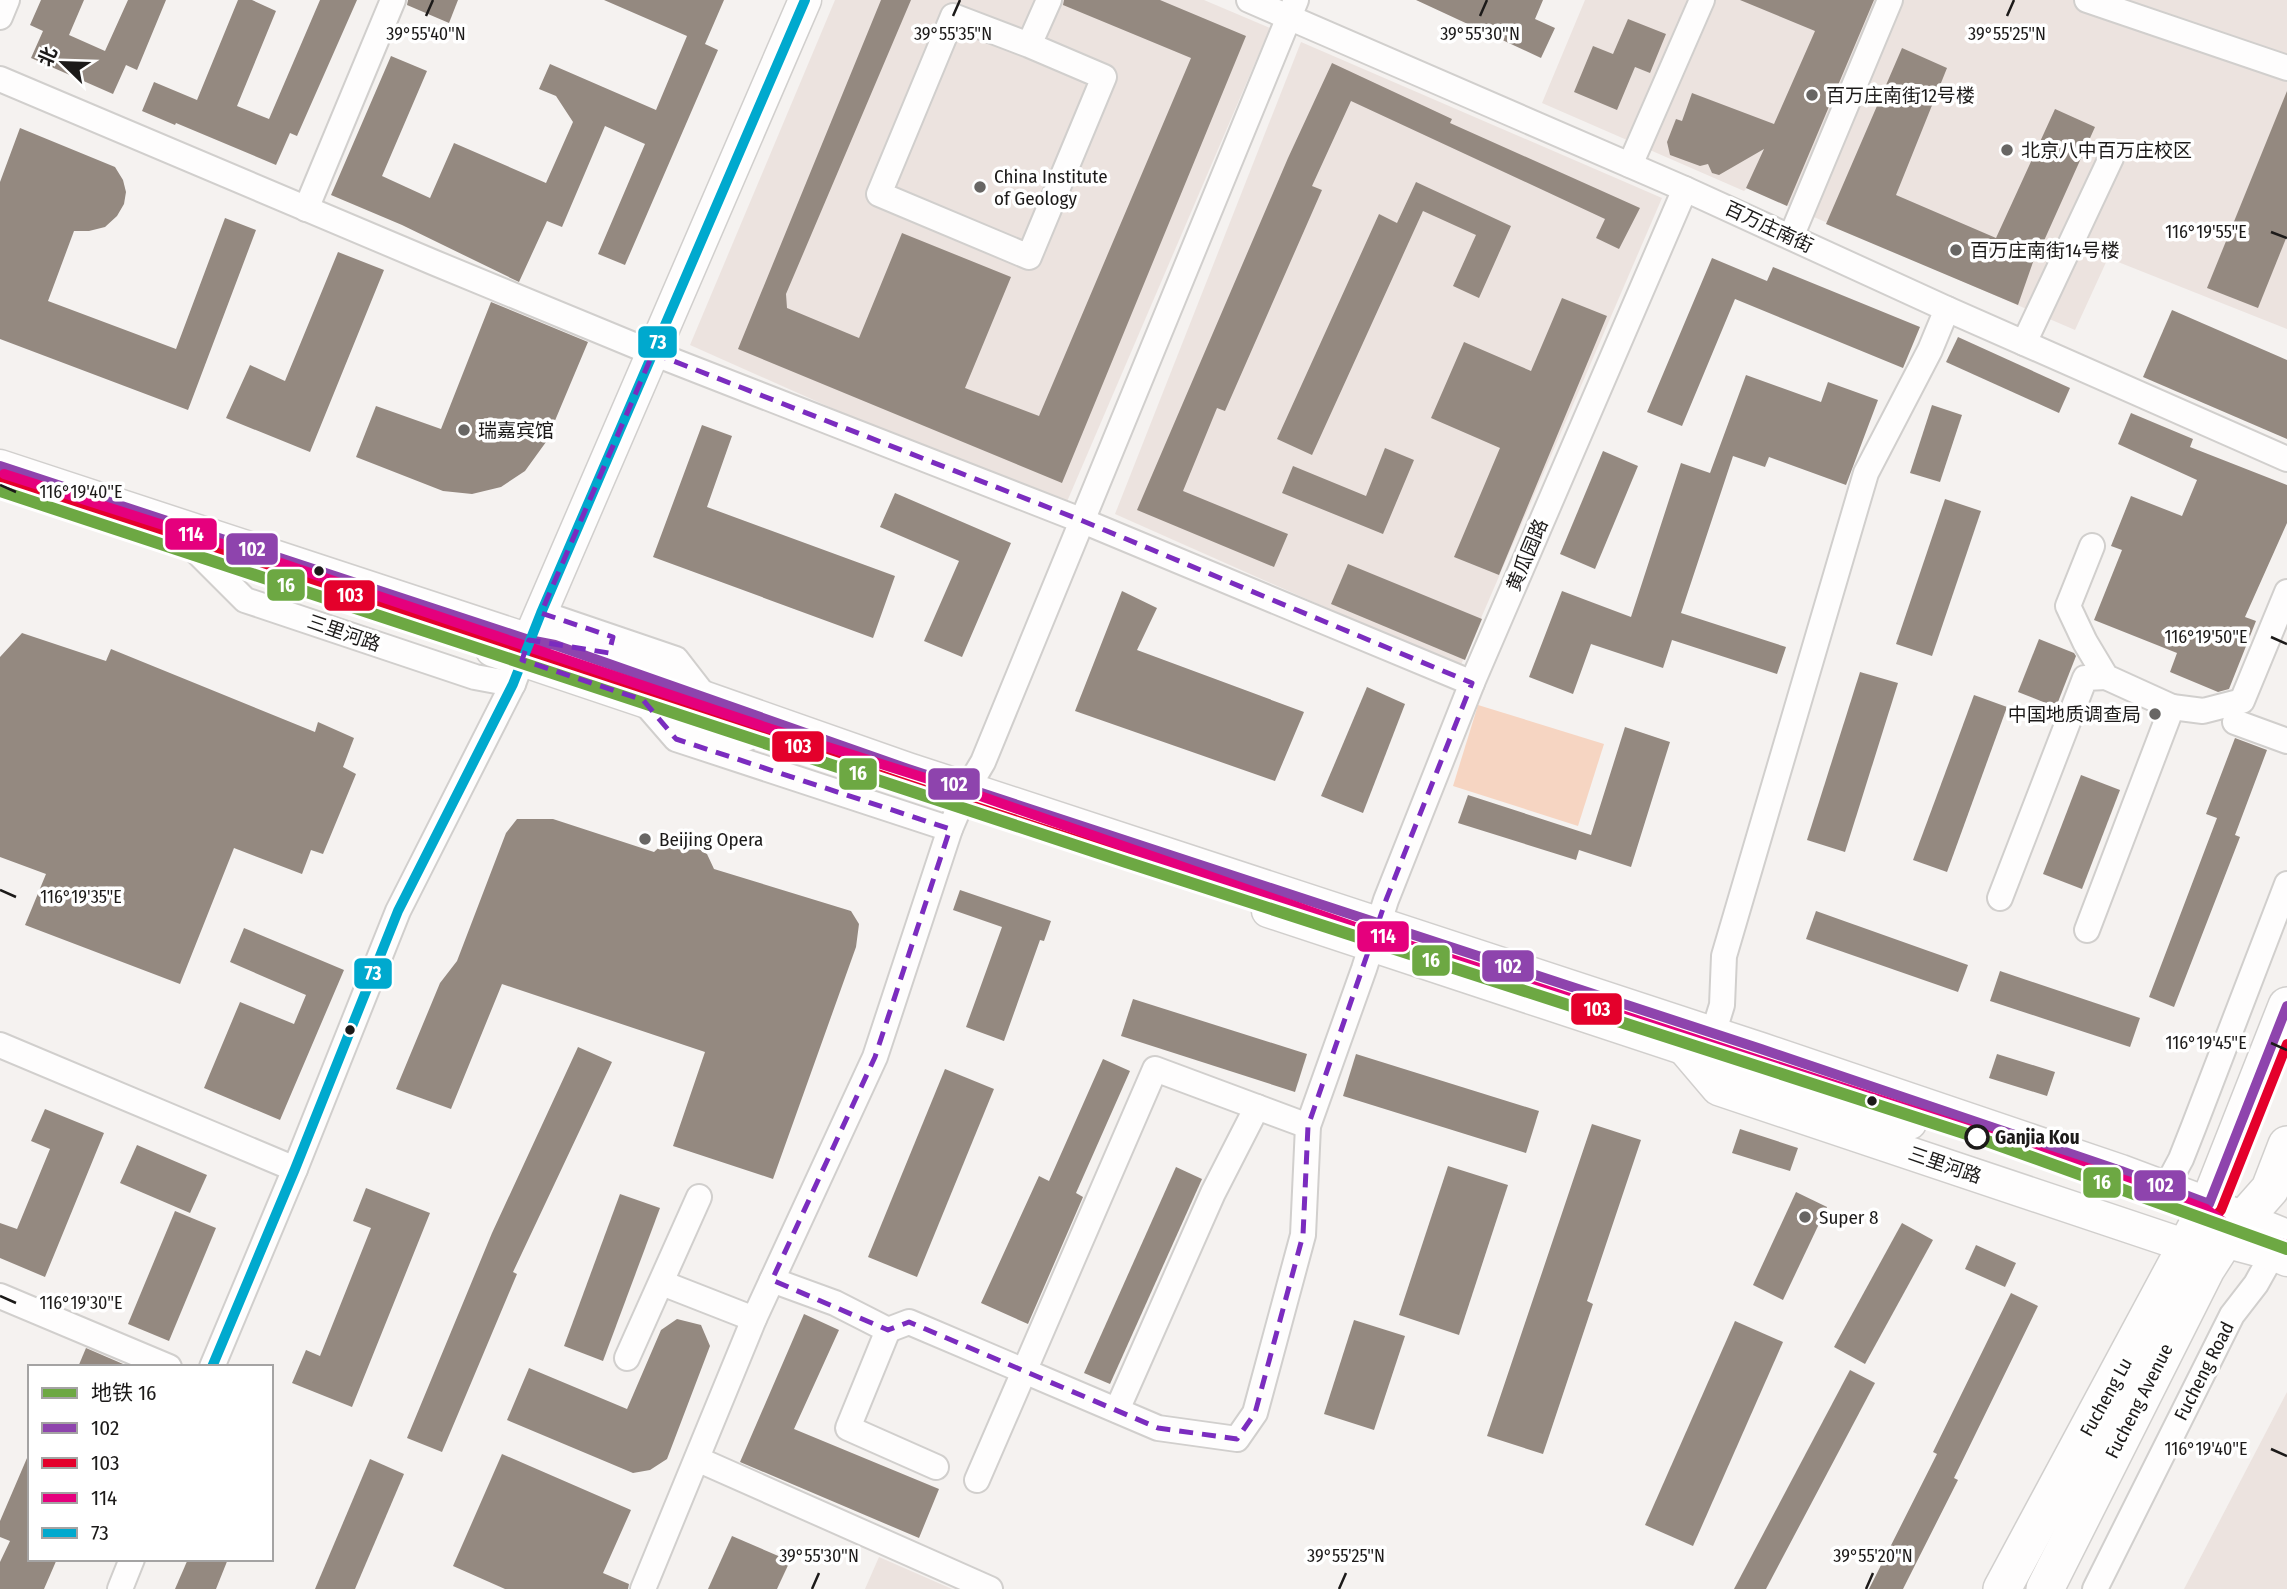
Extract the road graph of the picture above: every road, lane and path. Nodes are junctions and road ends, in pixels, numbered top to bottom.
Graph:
1 (7, 0) edge
2 (393, 0) edge
3 (805, 0) edge
4 (1049, 0) edge
5 (1250, 0) edge
6 (1702, 0) edge
7 (1890, 0) edge
8 (2087, 0) edge
9 (1293, 9) edge
10 (0, 17) edge
11 (1030, 45) junction
12 (2287, 68) edge
13 (0, 79) edge
14 (2112, 158) dead end
15 (1630, 165) junction
16 (1685, 189) junction
17 (306, 209) junction
18 (1791, 237) junction
19 (1947, 309) junction
20 (2024, 343) junction
21 (653, 353) junction
22 (2287, 459) edge
23 (0, 466) edge
24 (0, 487) edge
25 (1083, 521) junction
26 (2092, 545) dead end
27 (2287, 592) edge
28 (526, 649) junction
29 (2106, 677) junction
30 (1472, 683) junction
31 (2172, 707) junction
32 (2235, 722) dead end
33 (2287, 741) edge
34 (959, 807) junction
35 (2287, 884) edge
36 (2000, 898) dead end
37 (2087, 930) dead end
38 (1375, 936) junction
39 (2287, 1006) edge
40 (1713, 1034) junction
41 (0, 1045) edge
42 (1257, 1107) junction
43 (1308, 1126) junction
44 (2287, 1145) edge
45 (295, 1169) junction
46 (2166, 1187) junction
47 (699, 1197) dead end
48 (2213, 1226) junction
49 (2284, 1243) edge
50 (772, 1280) junction
51 (662, 1283) junction
52 (0, 1296) edge
53 (754, 1319) junction
54 (888, 1330) junction
55 (627, 1358) dead end
56 (164, 1365) edge
57 (213, 1365) edge
58 (1024, 1370) junction
59 (1117, 1410) junction
60 (697, 1459) junction
61 (936, 1468) dead end
62 (977, 1480) dead end
63 (131, 1561) edge
64 (120, 1589) edge
65 (643, 1589) edge
66 (990, 1589) edge
67 (2002, 1589) edge
68 (2045, 1589) edge
69 (2095, 1589) edge

1 - 10 street
2 - 17 street
3 - 21 main road
4 - 11 street
5 - 9 street, 百万庄南街
6 - 15 street
7 - 18 street
8 - 12 street
9 - 15 street, 百万庄南街
9 - 25 street
11 - 11 street
13 - 17 street
14 - 20 street
15 - 16 street, 百万庄南街
16 - 18 street, 百万庄南街
16 - 30 street, 黄瓜园路
17 - 21 street
18 - 19 street, 百万庄南街
19 - 20 street, 百万庄南街
19 - 40 street
20 - 22 street, 百万庄南街
21 - 25 street
21 - 28 main road
23 - 28 main road
24 - 28 main road
25 - 30 street
25 - 34 street
26 - 29 street
27 - 31 street
28 - 34 main road
28 - 34 main road
28 - 45 street
29 - 31 street
29 - 36 street
30 - 38 street, 黄瓜园路
31 - 37 street
32 - 33 street
34 - 38 main road
34 - 50 street
35 - 46 street
38 - 40 main road
38 - 43 street, 黄瓜园路
38 - 48 main road
39 - 48 highway
40 - 46 main road
41 - 45 street
42 - 43 street
42 - 58 street
42 - 59 street
43 - 59 street, 黄瓜园路
44 - 48 highway
45 - 57 street
46 - 48 main road
47 - 51 street
48 - 49 main road
48 - 67 highway, Fucheng Lu
48 - 68 highway, Fucheng Avenue
49 - 69 street, Fucheng Road
50 - 53 street
50 - 54 street
51 - 53 street
51 - 55 street
52 - 56 street
53 - 60 street
54 - 58 street
54 - 61 street
58 - 59 street
58 - 62 street
60 - 65 street
60 - 66 street
63 - 64 street

